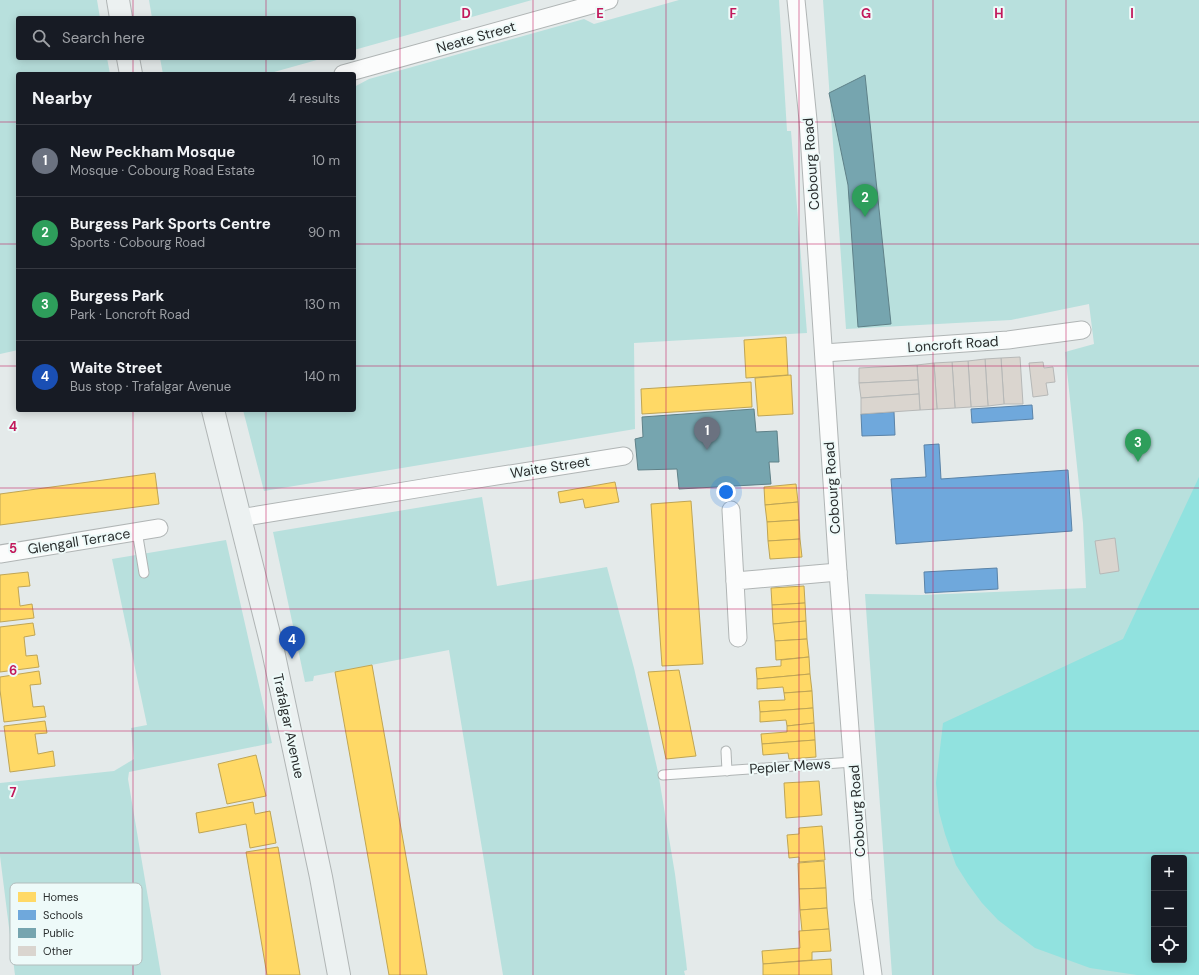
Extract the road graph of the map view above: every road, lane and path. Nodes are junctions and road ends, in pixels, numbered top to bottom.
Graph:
1 (118, 0) edge
2 (609, 0) edge
3 (796, 0) edge
4 (121, 16) edge
5 (128, 60) edge
6 (131, 72) edge
7 (350, 72) edge
8 (1082, 330) dead end
9 (824, 352) junction
10 (214, 412) edge
11 (624, 456) dead end
12 (731, 510) dead end
13 (240, 518) junction
14 (159, 528) dead end
15 (137, 531) junction
16 (0, 554) edge
17 (838, 572) junction
18 (144, 573) dead end
19 (735, 581) junction
20 (738, 638) dead end
21 (726, 751) dead end
22 (853, 762) junction
23 (727, 771) junction
24 (664, 775) dead end
25 (339, 975) edge
26 (873, 975) edge

1 - 4 main road
2 - 7 street, Neate Street
3 - 9 street, Cobourg Road
5 - 6 main road
8 - 9 street, Loncroft Road
9 - 17 street, Cobourg Road
10 - 13 main road, Trafalgar Avenue
11 - 13 street, Waite Street
12 - 19 street
13 - 25 main road, Trafalgar Avenue
14 - 15 street, Glengall Terrace
15 - 16 street, Glengall Terrace
15 - 18 lane
17 - 19 street
17 - 22 street, Cobourg Road
19 - 20 street
21 - 23 lane
22 - 23 lane, Pepler Mews
22 - 26 street, Cobourg Road
23 - 24 lane, Pepler Mews

